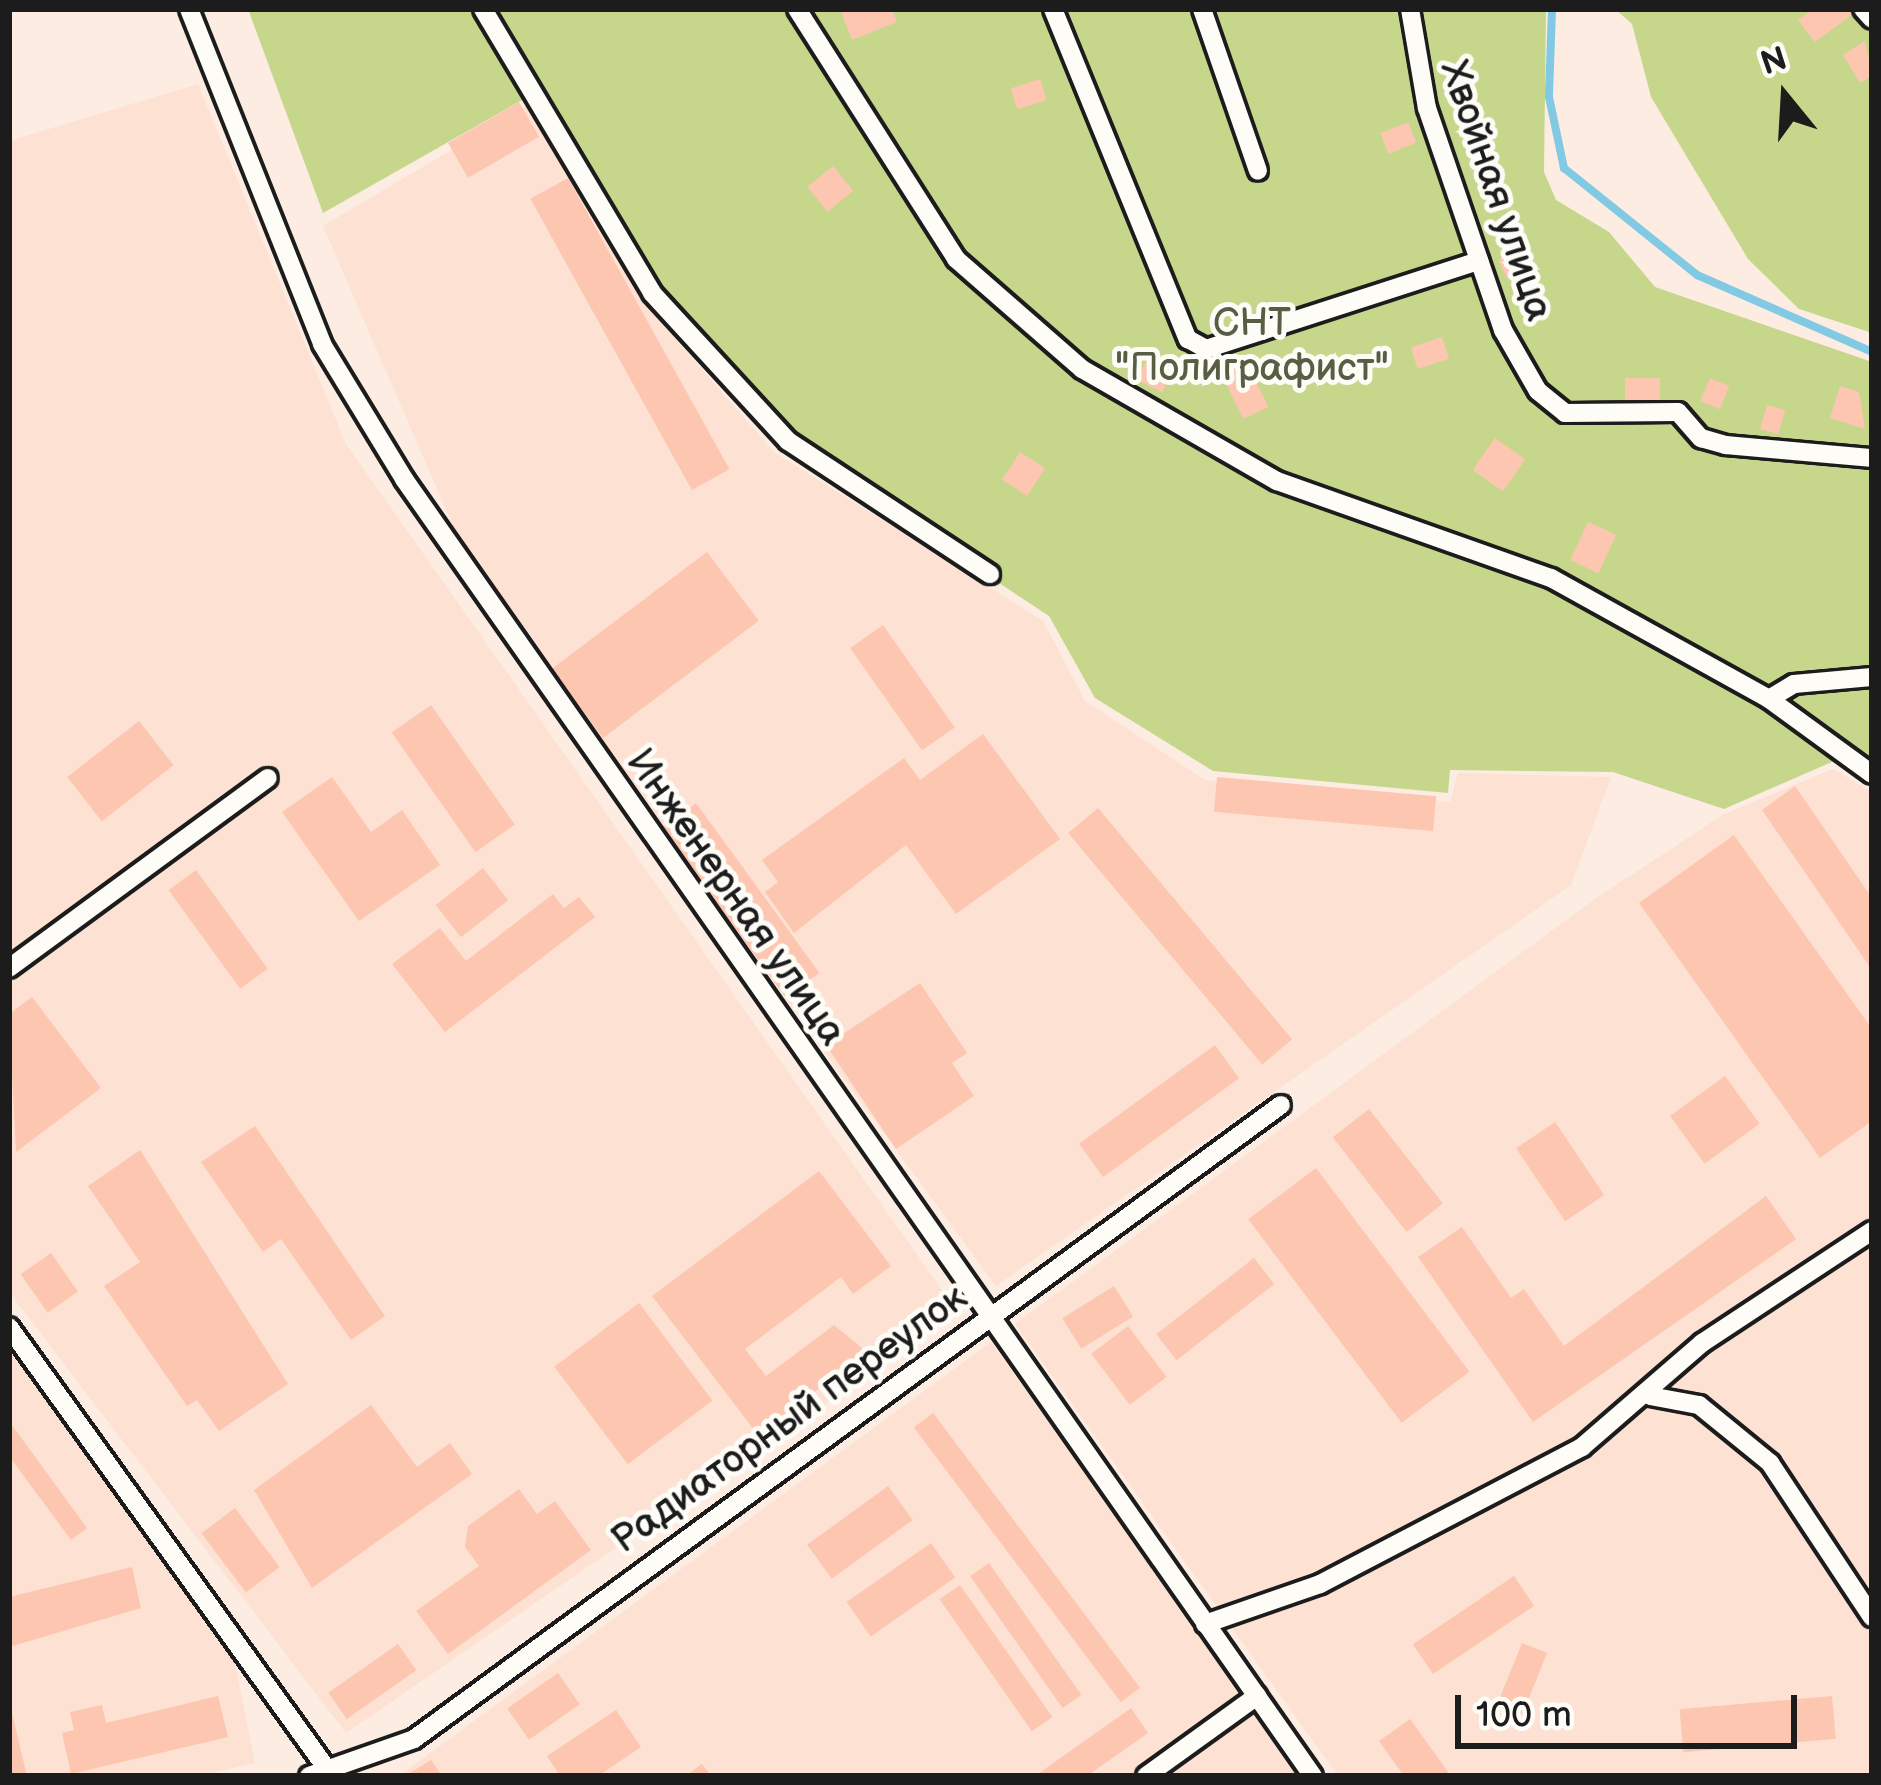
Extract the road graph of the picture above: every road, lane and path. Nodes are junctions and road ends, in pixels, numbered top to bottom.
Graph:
1 (189, 9) edge
2 (483, 9) edge
3 (797, 9) edge
4 (1053, 9) edge
5 (1202, 9) edge
6 (1410, 9) edge
7 (1864, 9) edge
8 (1872, 19) edge
9 (1258, 171) dead end
10 (1479, 261) junction
11 (1872, 458) edge
12 (990, 574) dead end
13 (1872, 677) edge
14 (1769, 699) junction
15 (1872, 774) edge
16 (268, 778) dead end
17 (9, 968) edge
18 (1280, 1105) dead end
19 (1872, 1232) edge
20 (985, 1317) junction
21 (9, 1327) edge
22 (1650, 1396) junction
23 (1872, 1617) edge
24 (1205, 1624) junction
25 (1257, 1696) junction
26 (324, 1775) edge
27 (1146, 1776) edge
28 (1313, 1776) edge

1 - 20 street, Инженерная улица
2 - 12 street
3 - 14 street
4 - 10 street
5 - 9 street
6 - 10 street, Хвойная улица
7 - 8 street
10 - 11 street, Хвойная улица
13 - 14 street
14 - 15 street
16 - 17 street
18 - 20 street, Радиаторный переулок
19 - 22 street
20 - 24 street, Инженерная улица
20 - 26 street, Радиаторный переулок
21 - 26 street, Радиаторный переулок
22 - 23 street
22 - 24 street
24 - 25 street, Инженерная улица
25 - 27 street
25 - 28 street, Инженерная улица

